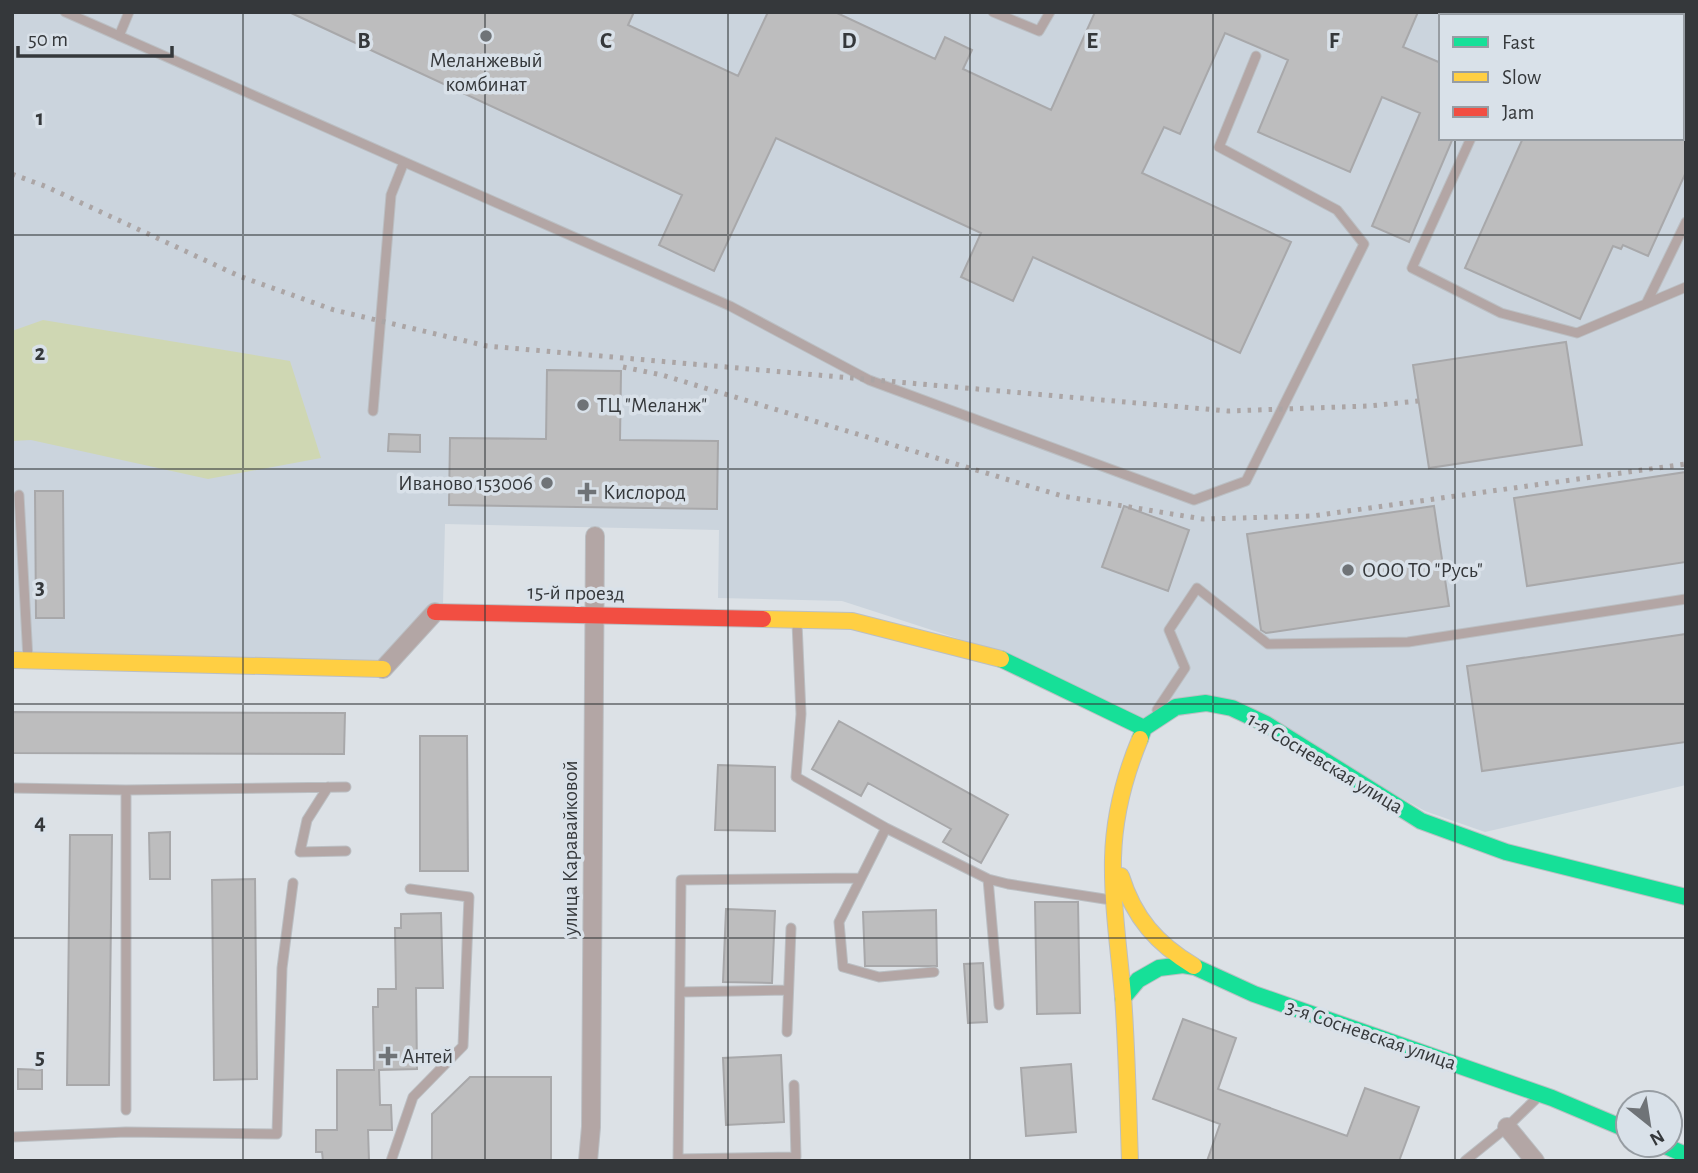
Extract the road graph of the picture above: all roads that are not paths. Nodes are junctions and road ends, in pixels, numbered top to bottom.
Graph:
1 (65, 12) edge
2 (130, 12) edge
3 (993, 12) edge
4 (1049, 12) edge
5 (119, 36) junction
6 (1256, 57) dead end
7 (1470, 140) edge
8 (404, 162) junction
9 (1686, 222) edge
10 (1686, 287) edge
11 (1646, 304) junction
12 (373, 411) dead end
13 (19, 495) dead end
14 (595, 536) dead end
15 (1686, 599) edge
16 (435, 612) joint
17 (595, 617) junction
18 (797, 621) junction
19 (20, 660) edge
20 (383, 669) joint
21 (1144, 728) junction
22 (328, 787) junction
23 (346, 787) dead end
24 (12, 788) edge
25 (126, 790) junction
26 (886, 828) junction
27 (1116, 841) junction
28 (346, 851) dead end
29 (861, 878) junction
30 (988, 879) junction
31 (293, 883) dead end
32 (410, 890) dead end
33 (1686, 897) edge
34 (1114, 901) junction
35 (791, 928) dead end
36 (1195, 967) junction
37 (934, 972) dead end
38 (788, 990) junction
39 (681, 992) junction
40 (1123, 998) junction
41 (999, 1005) dead end
42 (787, 1032) dead end
43 (794, 1085) dead end
44 (1541, 1094) junction
45 (126, 1110) dead end
46 (1614, 1124) edge
47 (1507, 1127) junction
48 (12, 1137) edge
49 (678, 1160) edge
50 (391, 1161) edge
51 (588, 1161) edge
52 (1130, 1161) edge
53 (1465, 1161) edge
54 (1535, 1161) edge

1 - 5 lane
2 - 5 lane
3 - 4 lane
5 - 8 lane
6 - 8 lane
7 - 11 lane
8 - 12 lane
9 - 11 lane
10 - 11 lane
13 - 19 lane
14 - 17 street, улица Каравайковой
15 - 21 lane
16 - 17 main road, 15-й проезд
16 - 20 street, 15-й проезд
17 - 18 main road, 15-й проезд
17 - 51 street, улица Каравайковой
18 - 21 main road, 15-й проезд
18 - 26 lane
19 - 20 main road, 15-й проезд
21 - 27 main road
21 - 33 main road, 1-я Сосневская улица
22 - 23 lane
22 - 25 lane
22 - 28 lane
24 - 25 lane
25 - 45 lane
26 - 29 lane
26 - 30 lane
27 - 34 main road
27 - 36 main road
29 - 37 lane
29 - 39 lane
30 - 34 lane
30 - 41 lane
31 - 48 lane
32 - 50 lane
34 - 40 main road
35 - 38 lane
36 - 40 main road, 3-я Сосневская улица
36 - 44 main road, 3-я Сосневская улица
38 - 39 lane
38 - 42 lane
39 - 49 lane
40 - 52 main road
43 - 49 lane
44 - 46 main road, 3-я Сосневская улица
44 - 47 lane
47 - 53 lane
47 - 54 street

